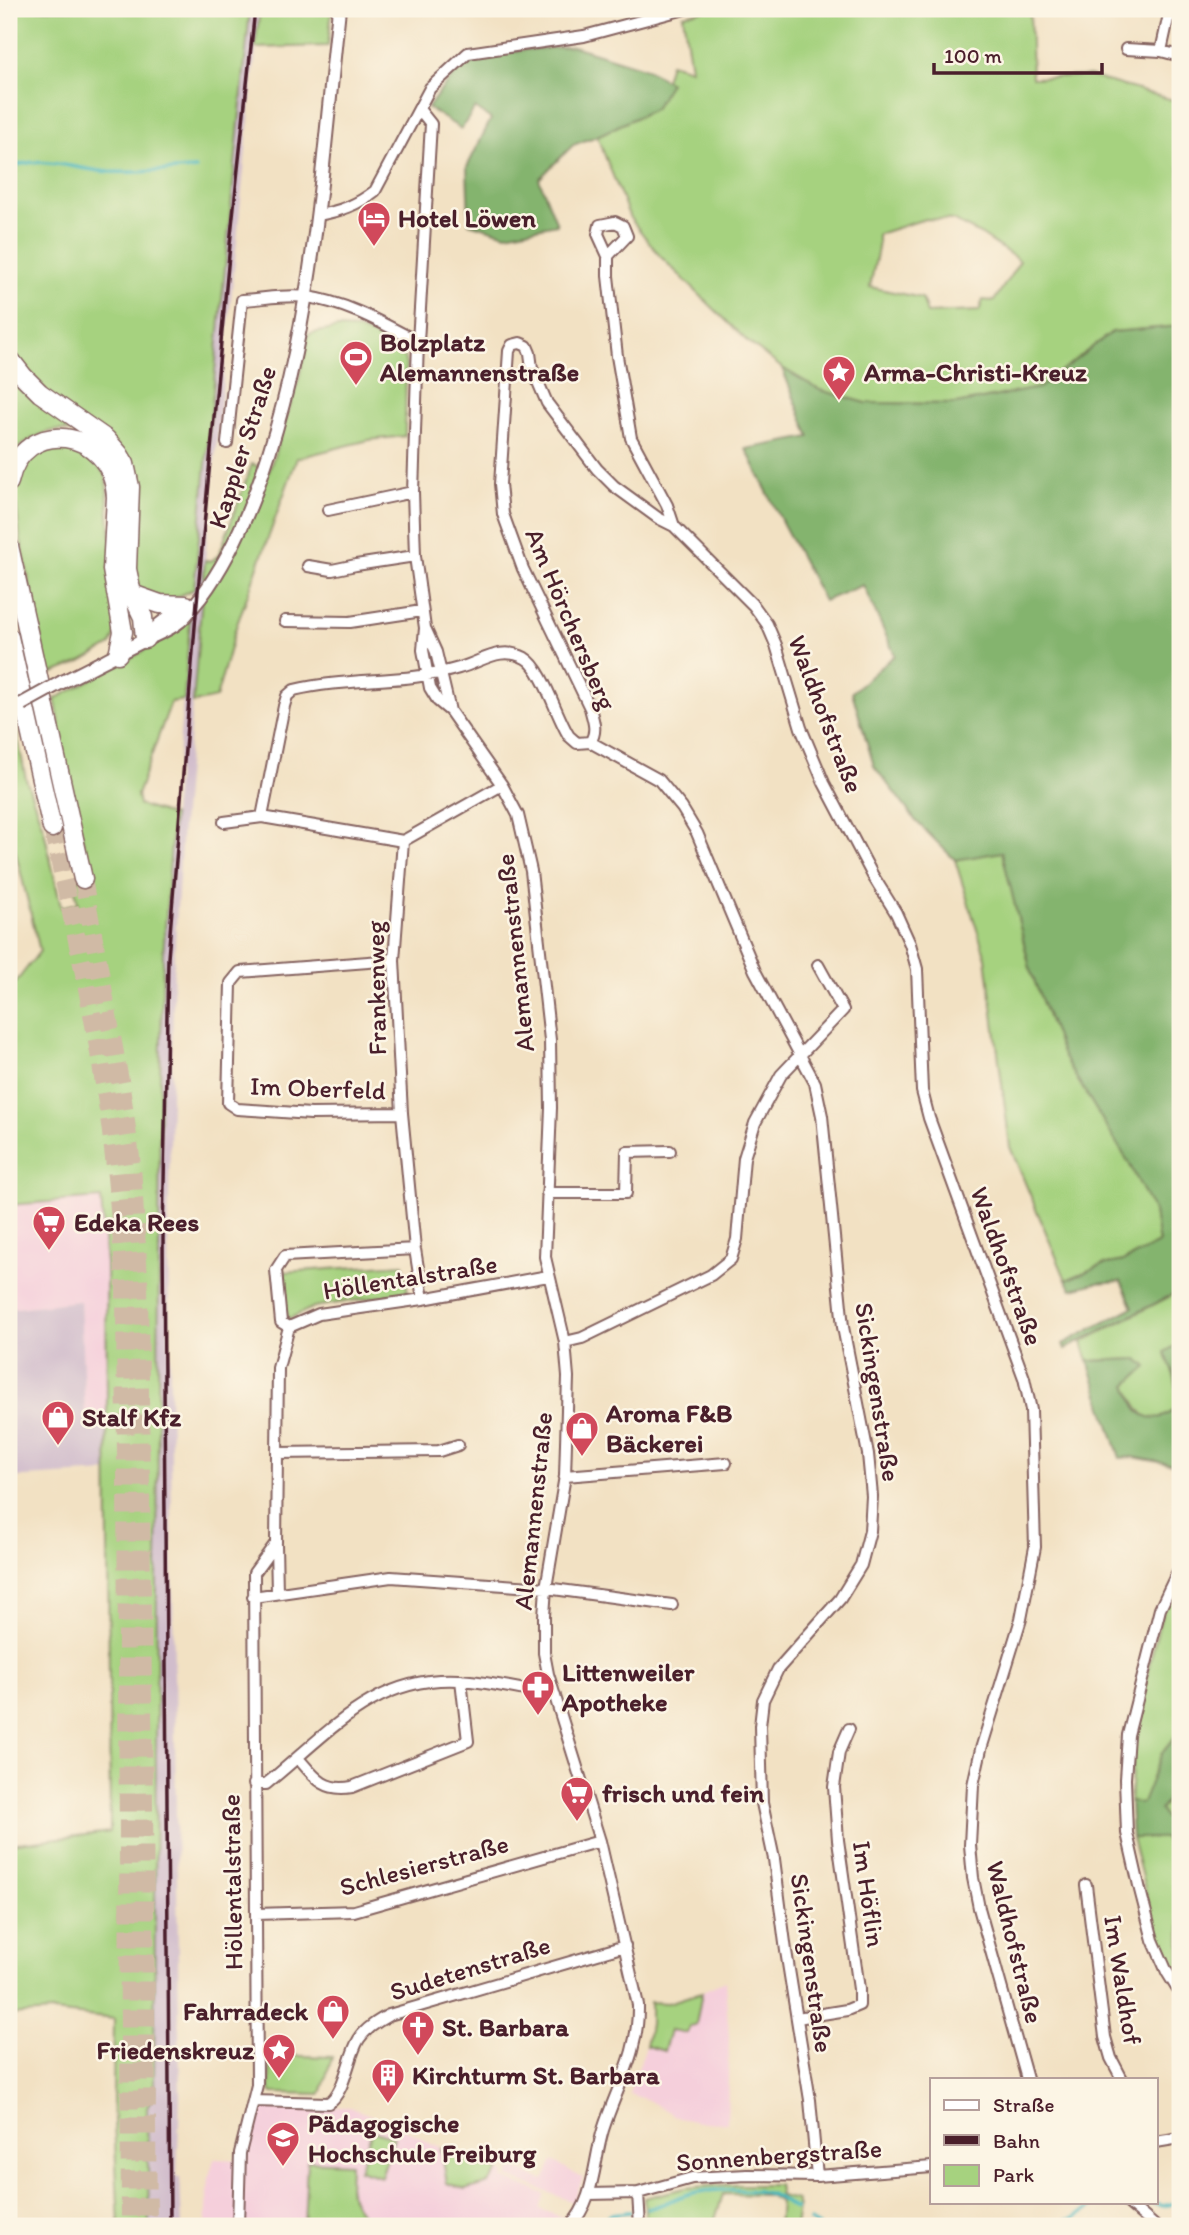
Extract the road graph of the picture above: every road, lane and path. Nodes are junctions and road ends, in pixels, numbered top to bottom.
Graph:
1 (339, 9) edge
2 (685, 9) edge
3 (1180, 11) edge
4 (1126, 49) dead end
5 (1161, 51) junction
6 (1180, 56) edge
7 (419, 109) junction
8 (318, 215) junction
9 (608, 256) dead end
10 (306, 297) junction
11 (418, 342) junction
12 (9, 358) edge
13 (227, 443) dead end
14 (9, 482) edge
15 (413, 492) junction
16 (328, 510) dead end
17 (674, 526) junction
18 (9, 546) edge
19 (415, 556) junction
20 (308, 566) dead end
21 (126, 600) junction
22 (191, 603) junction
23 (422, 611) junction
24 (285, 621) dead end
25 (425, 628) junction
26 (9, 637) edge
27 (145, 639) junction
28 (118, 654) junction
29 (9, 655) edge
30 (440, 672) junction
31 (16, 675) junction
32 (428, 676) junction
33 (450, 711) junction
34 (9, 713) edge
35 (590, 742) junction
36 (502, 785) junction
37 (262, 817) junction
38 (224, 822) dead end
39 (52, 828) tunnel mouth
40 (403, 841) junction
41 (83, 879) tunnel mouth
42 (394, 960) junction
43 (818, 965) dead end
44 (801, 1055) junction
45 (402, 1113) junction
46 (670, 1151) dead end
47 (547, 1193) junction
48 (415, 1249) junction
49 (548, 1276) junction
50 (423, 1298) junction
51 (285, 1324) junction
52 (565, 1342) junction
53 (458, 1445) dead end
54 (277, 1453) junction
55 (726, 1463) dead end
56 (565, 1476) junction
57 (276, 1543) junction
58 (1180, 1567) edge
59 (546, 1588) junction
60 (276, 1593) junction
61 (253, 1597) junction
62 (672, 1605) dead end
63 (461, 1680) junction
64 (555, 1696) junction
65 (849, 1729) dead end
66 (298, 1758) junction
67 (254, 1784) junction
68 (600, 1841) junction
69 (1086, 1885) dead end
70 (256, 1914) junction
71 (625, 1946) junction
72 (1180, 1993) edge
73 (797, 2018) junction
74 (1027, 2078) edge
75 (1121, 2078) edge
76 (253, 2101) junction
77 (1180, 2138) edge
78 (1158, 2142) edge
79 (930, 2167) edge
80 (817, 2176) junction
81 (638, 2193) junction
82 (589, 2194) junction
83 (1129, 2204) edge
84 (238, 2226) edge
85 (570, 2226) edge
86 (640, 2226) edge
87 (1155, 2226) edge

1 - 8 street, Kappler Straße
2 - 7 street
3 - 5 street
4 - 5 street
5 - 6 street
7 - 8 street
7 - 11 street, Alemannenstraße
8 - 10 street, Kappler Straße
9 - 17 street
10 - 11 street
10 - 13 street, Kappler Straße
10 - 22 street, Kappler Straße
11 - 15 street, Alemannenstraße
12 - 21 highway
14 - 21 highway
15 - 16 street
15 - 19 street, Alemannenstraße
17 - 35 street, Am Hörchersberg
17 - 74 street, Waldhofstraße
18 - 41 highway
19 - 20 street
19 - 23 street, Alemannenstraße
21 - 22 highway
21 - 27 highway
21 - 28 highway
22 - 27 street, Kappler Straße
23 - 24 street
23 - 25 street, Alemannenstraße
25 - 30 street, Alemannenstraße
25 - 32 street, Alemannenstraße
26 - 31 highway
27 - 28 street, Kappler Straße
28 - 34 street, Kappler Straße, bridge
29 - 31 highway
30 - 32 street
30 - 33 street, Alemannenstraße
30 - 35 street, Am Hörchersberg
31 - 39 highway
32 - 33 street, Alemannenstraße
32 - 37 street
33 - 36 street, Alemannenstraße
35 - 44 street, Sickingenstraße
36 - 40 street
36 - 47 street, Alemannenstraße
37 - 38 street
37 - 40 street
40 - 42 street, Frankenweg
42 - 45 street, Frankenweg
42 - 45 street, Im Oberfeld
43 - 44 street
44 - 52 street
44 - 73 street, Sickingenstraße
45 - 48 street, Frankenweg
46 - 47 street
47 - 49 street, Alemannenstraße
48 - 50 street, Frankenweg
48 - 51 street
49 - 50 street, Höllentalstraße
49 - 52 street, Alemannenstraße
50 - 51 street, Höllentalstraße
51 - 54 street
52 - 56 street, Alemannenstraße
53 - 54 street
54 - 57 street
55 - 56 street
56 - 59 street, Alemannenstraße
57 - 60 street
57 - 61 street, Höllentalstraße
58 - 72 street
59 - 60 street
59 - 62 street
59 - 64 street, Alemannenstraße
60 - 61 street
61 - 67 street, Höllentalstraße
63 - 64 street
63 - 66 street
63 - 66 street
64 - 68 street, Alemannenstraße
65 - 73 street, Im Höflin
66 - 67 street
67 - 70 street, Höllentalstraße
68 - 70 street, Schlesierstraße
68 - 71 street, Alemannenstraße
69 - 75 street, Im Waldhof
70 - 76 street, Höllentalstraße
71 - 76 street, Sudetenstraße
71 - 82 street, Alemannenstraße
73 - 80 street, Sickingenstraße
76 - 84 street, Höllentalstraße
77 - 78 street
79 - 80 street, Sonnenbergstraße
80 - 81 street, Sonnenbergstraße
81 - 82 street, Sonnenbergstraße
81 - 86 street
82 - 85 street, Alemannenstraße
83 - 87 street

